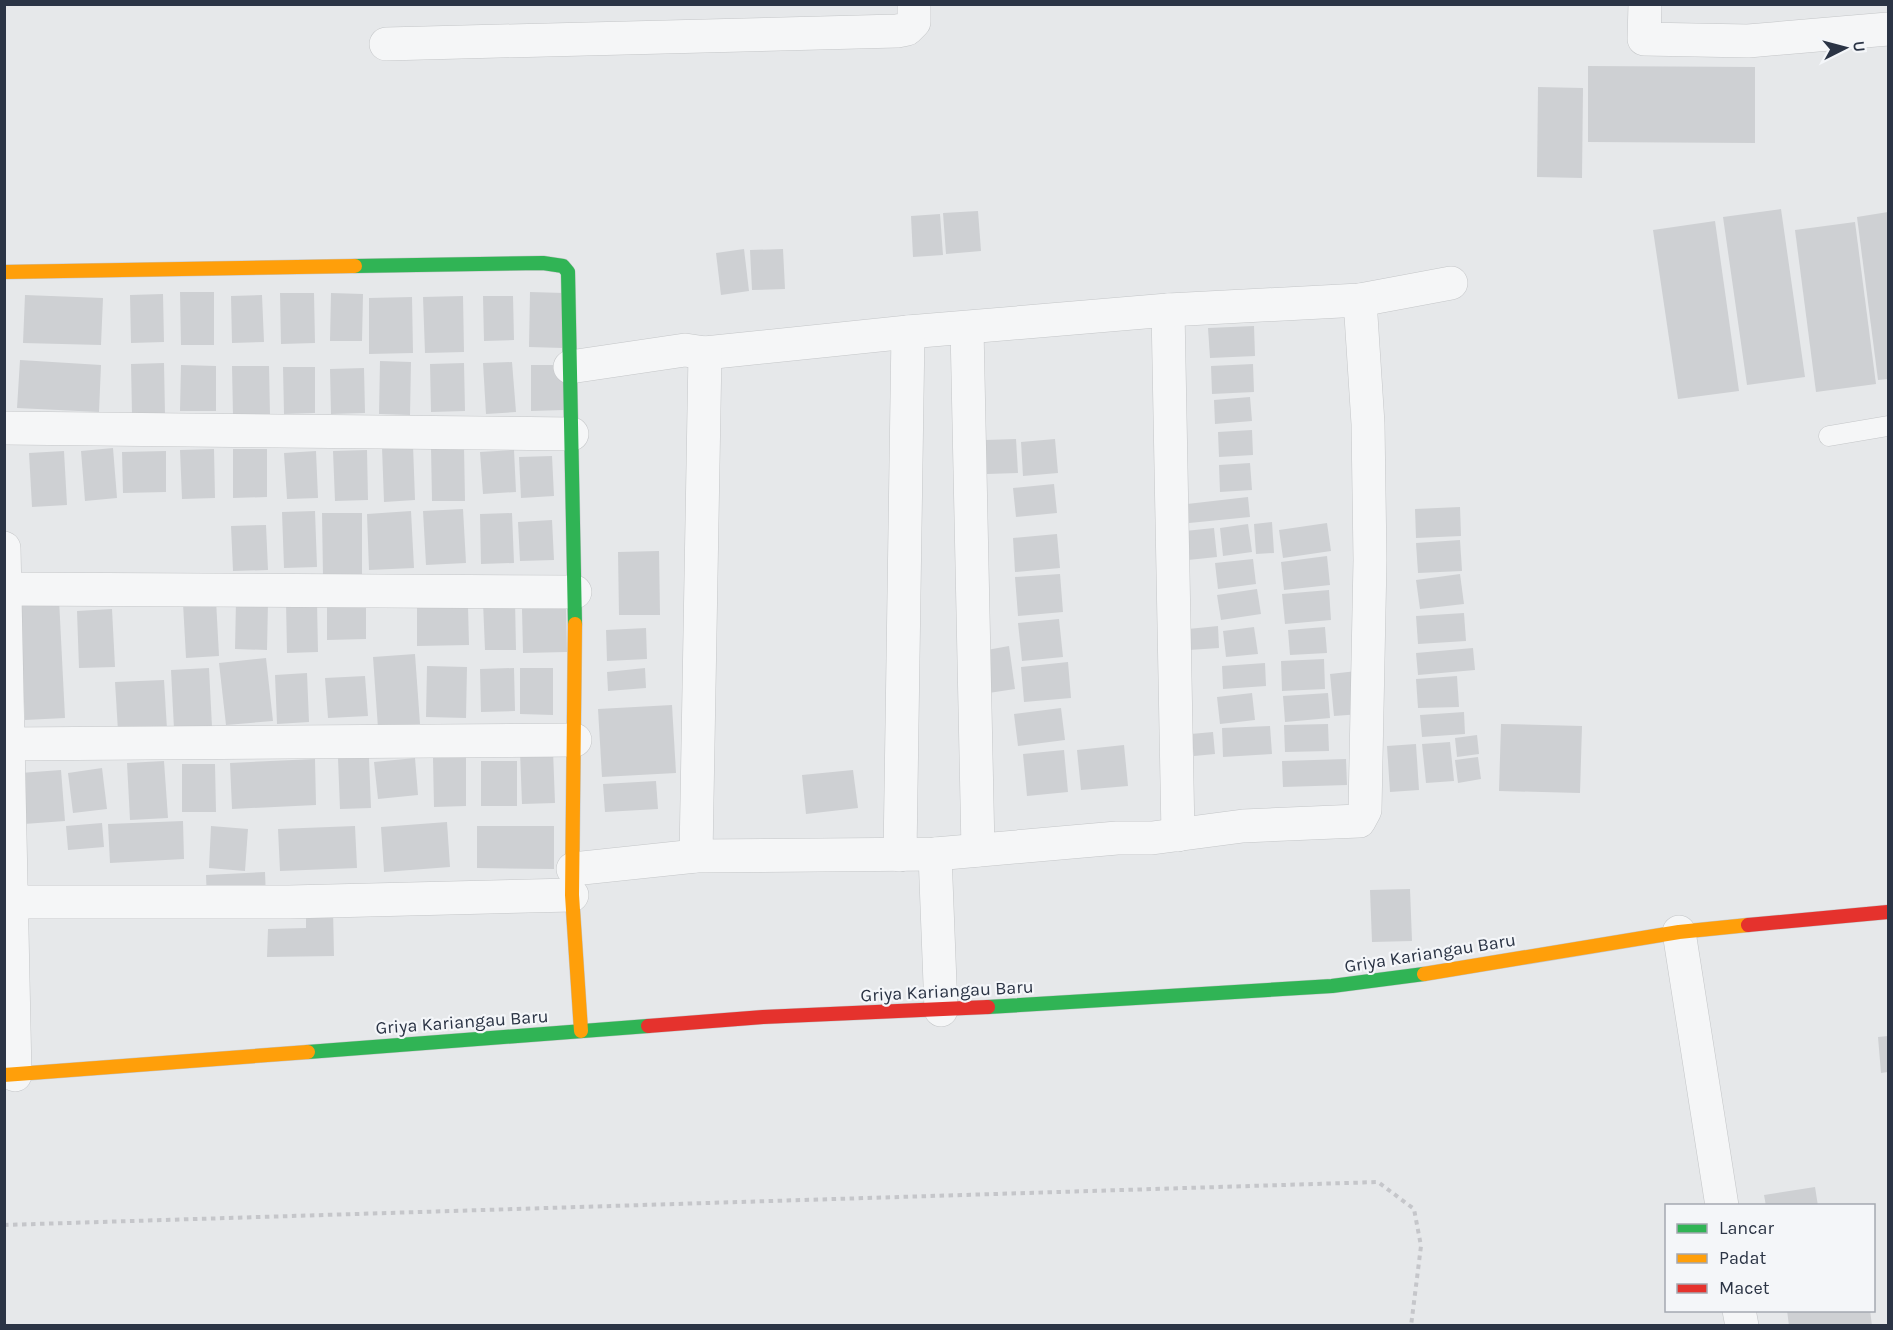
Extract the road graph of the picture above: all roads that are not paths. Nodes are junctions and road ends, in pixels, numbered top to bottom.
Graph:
1 (914, 4) edge
2 (1645, 4) edge
3 (1888, 29) edge
4 (386, 44) dead end
5 (4, 272) edge
6 (1451, 283) dead end
7 (1360, 300) junction
8 (1168, 310) junction
9 (967, 328) junction
10 (908, 333) junction
11 (705, 353) junction
12 (570, 367) junction
13 (1888, 426) edge
14 (4, 428) edge
15 (572, 434) junction
16 (1829, 436) dead end
17 (4, 548) edge
18 (5, 589) edge
19 (575, 592) junction
20 (575, 740) junction
21 (7, 744) edge
22 (1178, 835) junction
23 (978, 850) junction
24 (935, 854) junction
25 (900, 855) junction
26 (696, 856) junction
27 (572, 882) junction
28 (8, 902) edge
29 (1888, 912) edge
30 (1679, 932) junction
31 (940, 1010) junction
32 (581, 1031) junction
33 (10, 1075) edge
34 (1722, 1204) edge

1 - 4 street
2 - 3 street
5 - 12 street
6 - 7 street
7 - 8 street
7 - 22 street
8 - 9 street
8 - 22 street
9 - 10 street
9 - 23 street
10 - 11 street
10 - 25 street
11 - 12 street
11 - 26 street
12 - 15 street
13 - 16 lane
14 - 15 street
15 - 19 street
17 - 18 street
18 - 19 street
18 - 21 street
19 - 20 street
20 - 21 street
20 - 27 street
21 - 28 street
22 - 23 street
23 - 24 street
24 - 25 street
24 - 31 street
25 - 26 street
26 - 27 street
27 - 28 street
27 - 32 street
28 - 33 street
29 - 30 street, Griya Kariangau Baru
30 - 31 street, Griya Kariangau Baru
30 - 34 street
31 - 32 street, Griya Kariangau Baru
32 - 33 street, Griya Kariangau Baru

